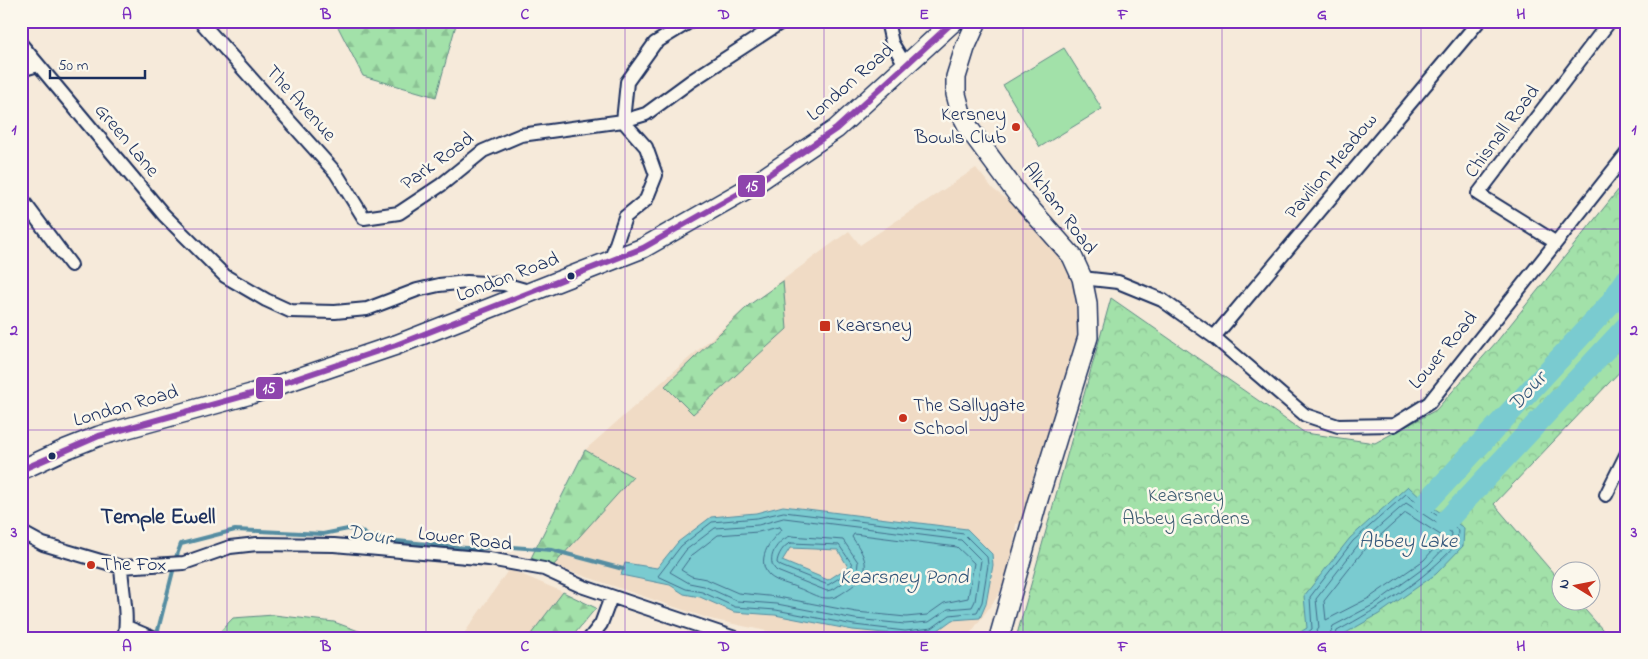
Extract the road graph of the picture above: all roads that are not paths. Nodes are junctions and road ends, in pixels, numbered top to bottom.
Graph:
1 (200, 21) edge
2 (690, 21) edge
3 (783, 21) edge
4 (887, 21) edge
5 (954, 21) edge
6 (976, 21) edge
7 (1479, 21) edge
8 (1610, 21) edge
9 (21, 44) edge
10 (38, 65) junction
11 (906, 66) junction
12 (21, 70) edge
13 (623, 120) junction
14 (1627, 153) edge
15 (21, 198) edge
16 (364, 218) joint
17 (1555, 242) junction
18 (610, 262) junction
19 (71, 265) dead end
20 (1082, 278) junction
21 (534, 292) junction
22 (1214, 337) junction
23 (1627, 453) edge
24 (21, 470) edge
25 (1606, 495) dead end
26 (21, 532) edge
27 (121, 567) junction
28 (611, 597) junction
29 (130, 632) edge
30 (153, 638) edge
31 (590, 638) edge
32 (735, 638) edge
33 (999, 638) edge

1 - 16 street, The Avenue
2 - 13 street
3 - 13 street, Park Road
4 - 11 street
5 - 11 street, London Road
6 - 20 street, Alkham Road
7 - 22 street, Pavilion Meadow
8 - 17 street, Chisnall Road
9 - 10 street, Green Lane
10 - 12 street
10 - 21 street, Green Lane
11 - 18 street, London Road
13 - 16 street, Park Road
13 - 18 street
14 - 17 street, Lower Road
15 - 19 street
17 - 22 street, Lower Road
18 - 21 street, London Road
20 - 22 street, Lower Road
20 - 33 street, Alkham Road
21 - 24 street, London Road
23 - 25 street
26 - 27 street, Lower Road
27 - 28 street, Lower Road
27 - 29 street
28 - 31 street
28 - 32 street, Lower Road
29 - 30 street

